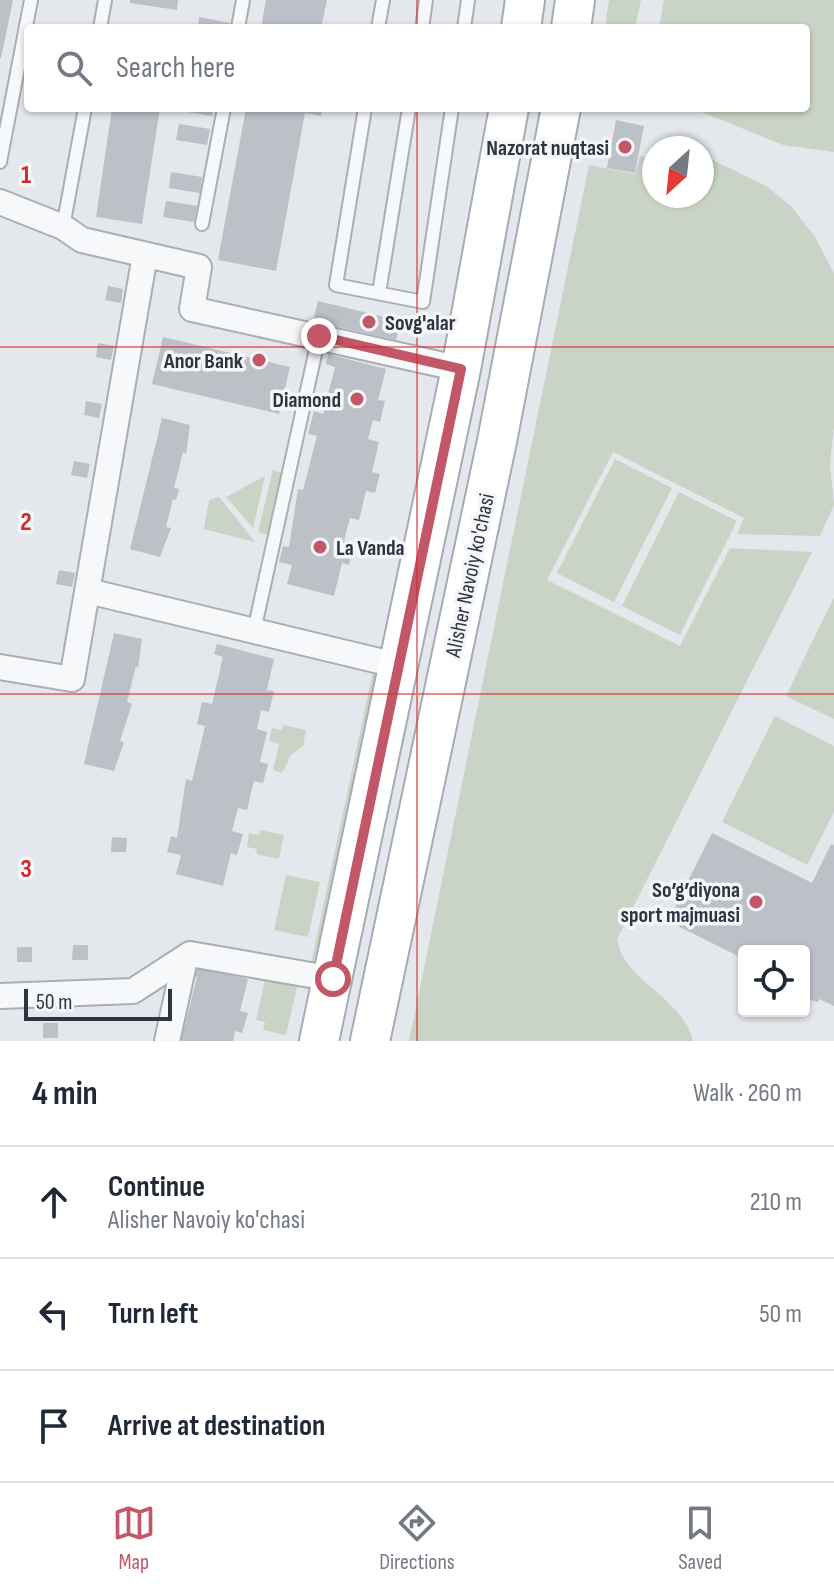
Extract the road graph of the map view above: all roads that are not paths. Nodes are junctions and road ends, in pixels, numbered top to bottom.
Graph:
1 (31, 0) edge
2 (105, 0) edge
3 (243, 0) edge
4 (383, 0) edge
5 (426, 0) edge
6 (468, 0) edge
7 (525, 0) edge
8 (575, 0) edge
9 (26, 24) edge
10 (101, 24) edge
11 (239, 24) edge
12 (379, 24) edge
13 (423, 24) edge
14 (465, 24) edge
15 (522, 24) edge
16 (572, 24) edge
17 (24, 37) edge
18 (84, 112) edge
19 (223, 112) edge
20 (364, 112) edge
21 (408, 112) edge
22 (451, 112) edge
23 (508, 112) edge
24 (560, 112) edge
25 (0, 162) edge
26 (0, 202) edge
27 (202, 224) dead end
28 (63, 227) junction
29 (145, 255) junction
30 (379, 293) junction
31 (319, 336) junction
32 (461, 369) junction
33 (88, 591) junction
34 (254, 631) junction
35 (400, 666) junction
36 (0, 667) edge
37 (185, 959) junction
38 (333, 979) junction
39 (0, 996) edge
40 (167, 1041) edge
41 (319, 1041) edge
42 (370, 1041) edge

1 - 9 lane
2 - 10 lane
3 - 11 lane
4 - 12 lane
5 - 13 lane
6 - 14 lane
7 - 15 main road
8 - 16 main road
17 - 25 lane
18 - 28 lane
19 - 27 lane
20 - 30 lane
21 - 30 lane
22 - 30 lane
23 - 32 main road
24 - 42 main road, Alisher Navoiy ko'chasi
26 - 28 street
28 - 29 street
29 - 31 street
29 - 33 street
31 - 32 street
31 - 34 lane
32 - 35 main road
33 - 34 street
33 - 36 street
34 - 35 street
35 - 38 main road
37 - 38 street
37 - 39 street
37 - 40 street
38 - 41 main road

